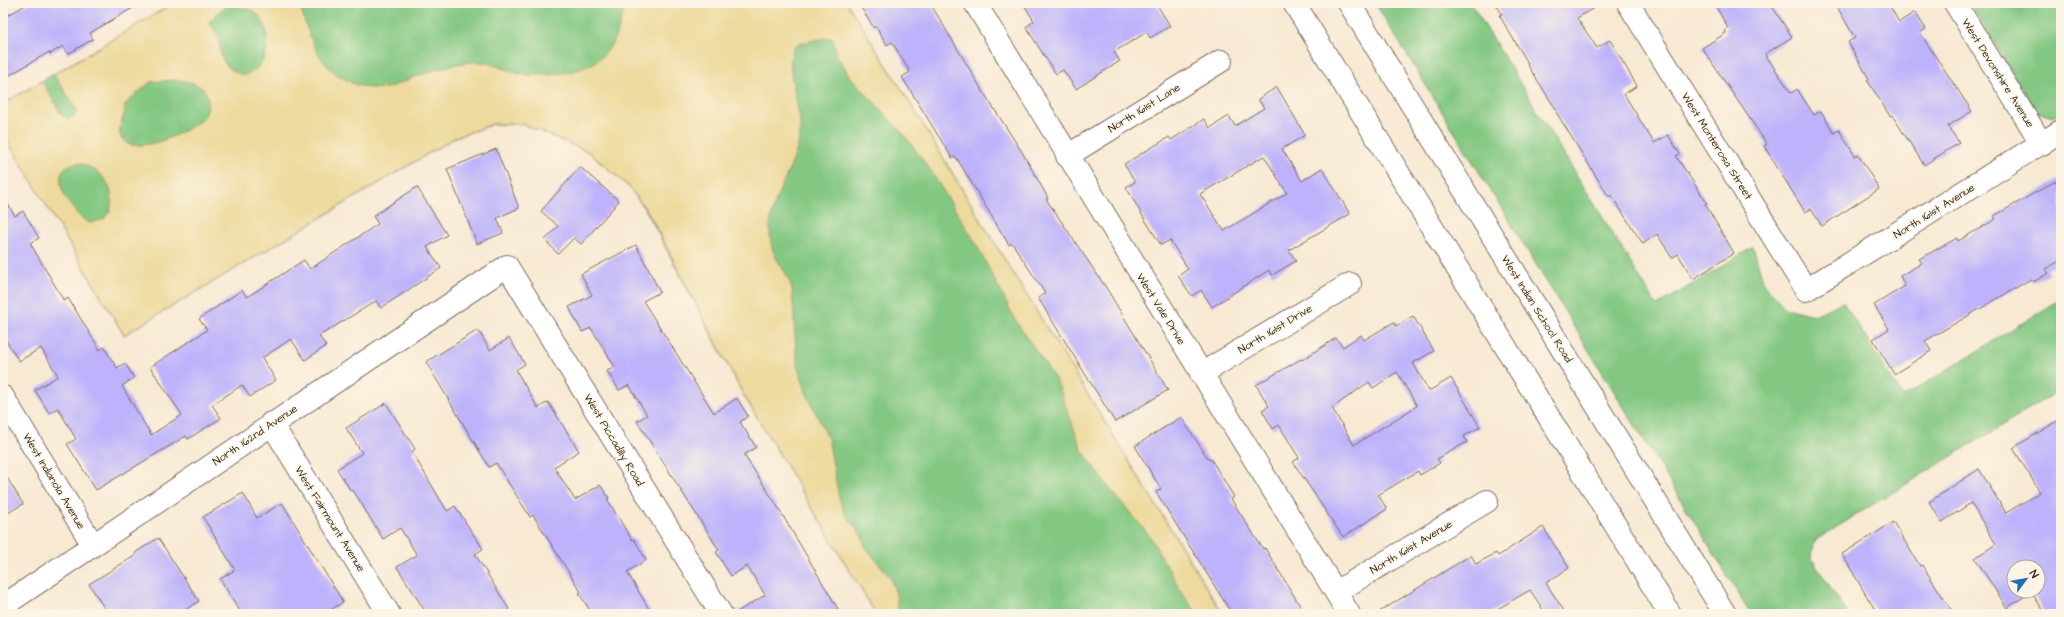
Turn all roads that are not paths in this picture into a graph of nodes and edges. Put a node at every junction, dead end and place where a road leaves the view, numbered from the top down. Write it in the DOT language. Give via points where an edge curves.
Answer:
graph roads {
  1 [pos="976,3"];
  2 [pos="1294,3"];
  3 [pos="1349,3"];
  4 [pos="1628,3"];
  5 [pos="1955,3"];
  6 [pos="1221,60"];
  7 [pos="2061,131"];
  8 [pos="2042,144"];
  9 [pos="1067,156"];
  10 [pos="507,266"];
  11 [pos="1350,284"];
  12 [pos="1806,290"];
  13 [pos="1201,374"];
  14 [pos="3,397"];
  15 [pos="271,423"];
  16 [pos="1487,501"];
  17 [pos="93,545"];
  18 [pos="1336,592"];
  19 [pos="3,606"];
  20 [pos="389,614"];
  21 [pos="721,614"];
  22 [pos="1349,614"];
  23 [pos="1670,614"];
  24 [pos="1725,614"];
  1 -- 9 [label="street, West Vale Drive"];
  2 -- 23 [label="street"];
  3 -- 24 [label="street, West Indian School Road"];
  4 -- 12 [label="street, West Monterosa Street"];
  5 -- 8 [label="street, West Devonshire Avenue"];
  6 -- 9 [label="street, North 161st Lane"];
  7 -- 8 [label="street, North 161st Avenue"];
  8 -- 12 [label="street, North 161st Avenue"];
  9 -- 13 [label="street, West Vale Drive"];
  10 -- 15 [label="street, North 162nd Avenue"];
  10 -- 21 [label="street, West Piccadilly Road"];
  11 -- 13 [label="street, North 161st Drive"];
  13 -- 18 [label="street, West Vale Drive"];
  14 -- 17 [label="street, West Indianola Avenue"];
  15 -- 17 [label="street, North 162nd Avenue"];
  15 -- 20 [label="street, West Fairmount Avenue"];
  16 -- 18 [label="street, North 161st Avenue"];
  17 -- 19 [label="street, North 162nd Avenue"];
  18 -- 22 [label="street, West Vale Drive"];
}
